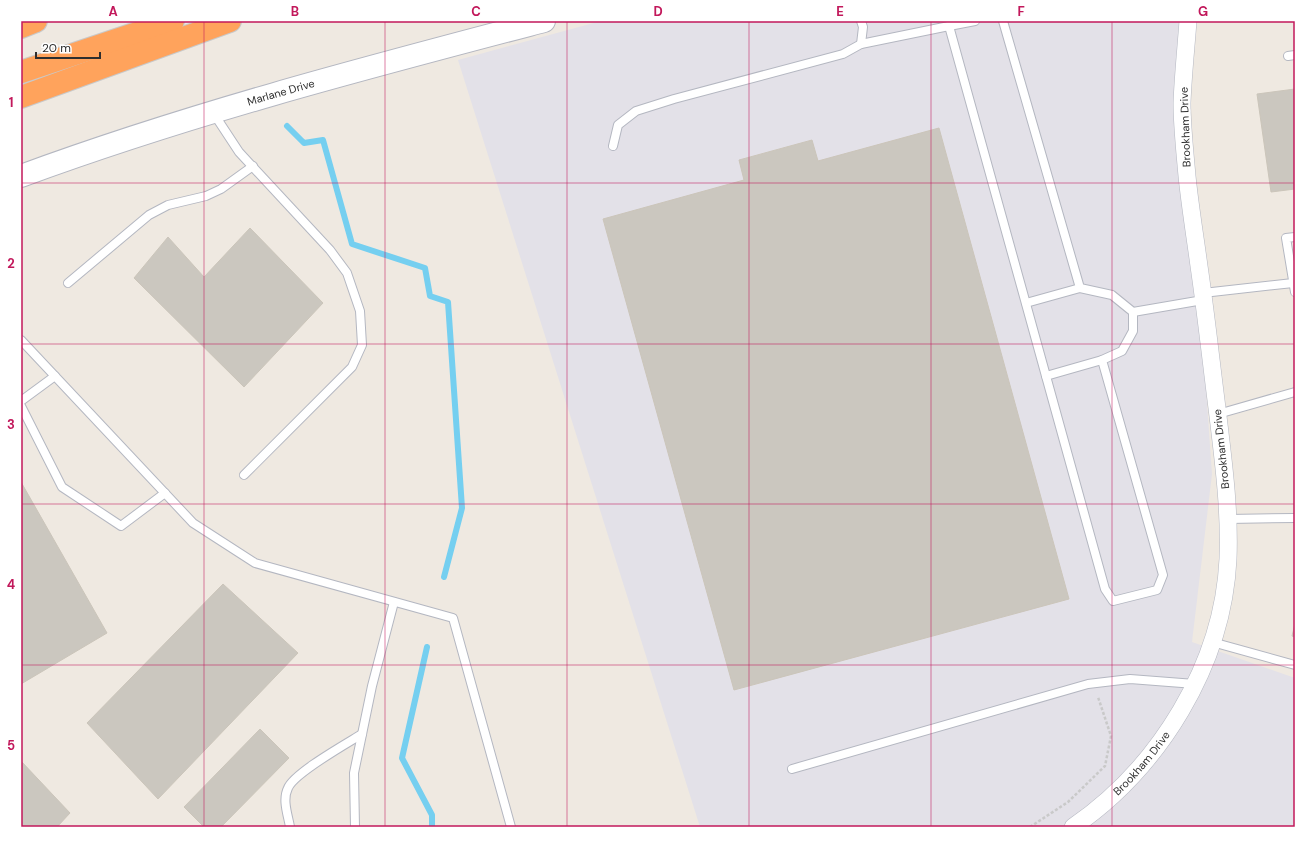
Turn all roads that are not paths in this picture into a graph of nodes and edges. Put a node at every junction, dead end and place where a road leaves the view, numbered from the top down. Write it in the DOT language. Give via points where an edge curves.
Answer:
graph roads {
  1 [pos="36,21"];
  2 [pos="173,21"];
  3 [pos="230,21"];
  4 [pos="544,21"];
  5 [pos="861,21"];
  6 [pos="975,21"];
  7 [pos="1003,21"];
  8 [pos="1188,21"];
  9 [pos="949,26"];
  10 [pos="21,27"];
  11 [pos="861,44"];
  12 [pos="21,72"];
  13 [pos="21,97"];
  14 [pos="213,113"];
  15 [pos="613,146"];
  16 [pos="254,166"];
  17 [pos="21,176"];
  18 [pos="1295,237"];
  19 [pos="68,283"];
  20 [pos="1293,283"];
  21 [pos="1080,288"];
  22 [pos="1295,292"];
  23 [pos="1203,297"];
  24 [pos="1026,303"];
  25 [pos="1133,312"];
  26 [pos="21,340"];
  27 [pos="1102,360"];
  28 [pos="55,376"];
  29 [pos="1046,376"];
  30 [pos="1295,392"];
  31 [pos="21,401"];
  32 [pos="21,406"];
  33 [pos="1218,414"];
  34 [pos="244,475"];
  35 [pos="165,493"];
  36 [pos="1295,518"];
  37 [pos="1228,519"];
  38 [pos="394,602"];
  39 [pos="1212,642"];
  40 [pos="1295,665"];
  41 [pos="1195,684"];
  42 [pos="362,734"];
  43 [pos="792,770"];
  44 [pos="290,827"];
  45 [pos="354,827"];
  46 [pos="511,827"];
  47 [pos="1073,827"];
  1 -- 10 [label="highway"];
  2 -- 12 [label="highway"];
  3 -- 13 [label="highway"];
  4 -- 14 [label="street, Marlane Drive" via="361,69"];
  5 -- 11 [label="lane"];
  6 -- 9 [label="lane"];
  7 -- 21 [label="lane"];
  8 -- 23 [label="street, Brookham Drive" via="1182,105 1187,177"];
  9 -- 11 [label="lane"];
  9 -- 24 [label="lane"];
  11 -- 15 [label="lane" via="843,54 636,111 618,125"];
  14 -- 16 [label="lane" via="239,152"];
  14 -- 17 [label="street, Marlane Drive"];
  16 -- 19 [label="lane" via="221,189 206,196 168,205 149,215"];
  16 -- 34 [label="lane" via="330,250 348,274 360,311 362,346 352,367"];
  18 -- 20 [label="lane" via="1286,238"];
  20 -- 22 [label="lane"];
  20 -- 23 [label="lane"];
  21 -- 24 [label="lane"];
  21 -- 25 [label="lane" via="1112,295"];
  23 -- 25 [label="lane"];
  23 -- 33 [label="street, Brookham Drive"];
  24 -- 29 [label="lane"];
  25 -- 27 [label="lane" via="1132,331 1122,351"];
  26 -- 28 [label="lane"];
  27 -- 29 [label="lane"];
  27 -- 29 [label="lane" via="1163,575 1157,590 1113,601 1105,590"];
  28 -- 31 [label="lane"];
  28 -- 35 [label="lane"];
  30 -- 33 [label="lane"];
  32 -- 35 [label="lane" via="62,487 121,526"];
  33 -- 37 [label="street, Brookham Drive"];
  35 -- 38 [label="lane" via="194,523 255,563"];
  36 -- 37 [label="lane"];
  37 -- 39 [label="street, Brookham Drive" via="1228,560 1223,599"];
  38 -- 42 [label="lane"];
  38 -- 46 [label="lane" via="453,618"];
  39 -- 40 [label="lane"];
  39 -- 41 [label="street, Brookham Drive"];
  41 -- 43 [label="lane" via="1130,679 1093,683"];
  41 -- 47 [label="street, Brookham Drive" via="1177,717 1140,768 1115,794"];
  42 -- 44 [label="lane" via="303,771 288,787 285,799"];
  42 -- 45 [label="lane" via="354,773"];
}
